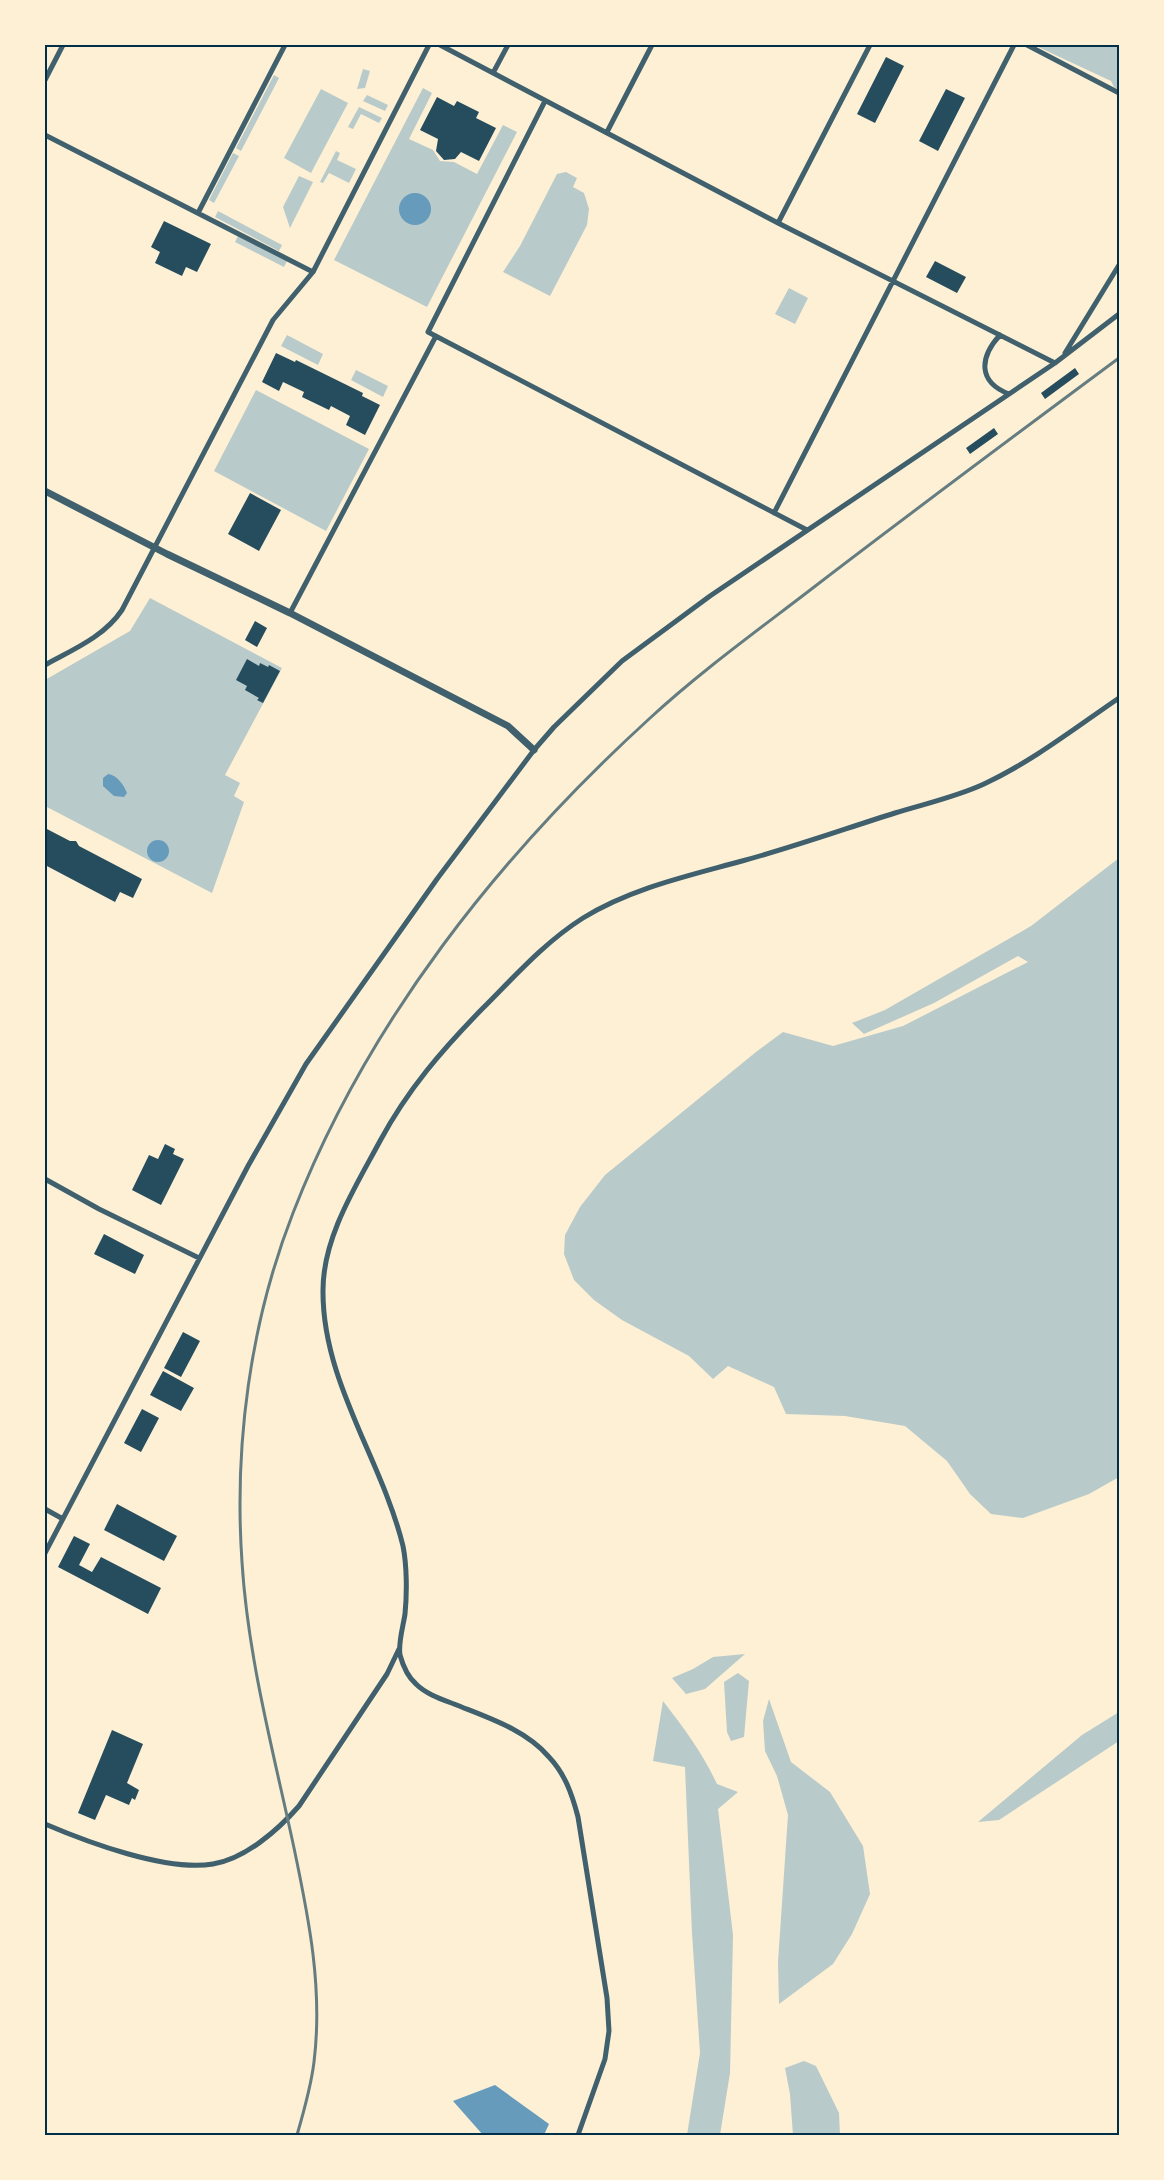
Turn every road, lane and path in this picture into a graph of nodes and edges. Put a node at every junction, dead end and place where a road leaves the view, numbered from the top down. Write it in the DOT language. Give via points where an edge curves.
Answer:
graph roads {
  1 [pos="63,45"];
  2 [pos="285,45"];
  3 [pos="429,45"];
  4 [pos="440,45"];
  5 [pos="508,45"];
  6 [pos="652,45"];
  7 [pos="870,45"];
  8 [pos="1014,45"];
  9 [pos="1027,45"];
  10 [pos="493,73"];
  11 [pos="45,80"];
  12 [pos="1119,93"];
  13 [pos="545,100"];
  14 [pos="607,132"];
  15 [pos="45,135"];
  16 [pos="198,213"];
  17 [pos="778,223"];
  18 [pos="1119,265"];
  19 [pos="313,272"];
  20 [pos="892,281"];
  21 [pos="1119,314"];
  22 [pos="1000,335"];
  23 [pos="436,336"];
  24 [pos="1063,356"];
  25 [pos="1055,363"];
  26 [pos="1010,394"];
  27 [pos="45,491"];
  28 [pos="774,513"];
  29 [pos="807,530"];
  30 [pos="155,548"];
  31 [pos="290,613"];
  32 [pos="45,665"];
  33 [pos="1119,698"];
  34 [pos="534,750"];
  35 [pos="45,1179"];
  36 [pos="199,1258"];
  37 [pos="45,1509"];
  38 [pos="63,1519"];
  39 [pos="45,1553"];
  40 [pos="399,1649"];
  41 [pos="45,1824"];
  42 [pos="578,2135"];
  1 -- 11 [label="street"];
  2 -- 16 [label="street"];
  3 -- 19 [label="street"];
  4 -- 10 [label="street"];
  5 -- 10 [label="street"];
  6 -- 14 [label="street"];
  7 -- 17 [label="street"];
  8 -- 20 [label="street"];
  9 -- 12 [label="street"];
  10 -- 13 [label="street"];
  13 -- 14 [label="street"];
  13 -- 23 [label="street" via="428,332"];
  14 -- 17 [label="street"];
  15 -- 16 [label="street"];
  16 -- 19 [label="street"];
  17 -- 20 [label="street"];
  18 -- 24 [label="street"];
  19 -- 30 [label="street" via="273,320"];
  20 -- 22 [label="street"];
  20 -- 28 [label="street"];
  21 -- 24 [label="street"];
  22 -- 25 [label="street"];
  22 -- 26 [label="street" via="989,347 985,362 987,378 998,390"];
  23 -- 28 [label="street"];
  23 -- 31 [label="street"];
  24 -- 25 [label="street"];
  25 -- 26 [label="street"];
  26 -- 29 [label="street"];
  27 -- 30 [label="street"];
  28 -- 29 [label="street"];
  29 -- 34 [label="street" via="622,661"];
  30 -- 31 [label="street"];
  30 -- 32 [label="street" via="115,621"];
  31 -- 34 [label="street" via="508,726"];
  33 -- 40 [label="street" via="1033,758 980,786 660,884 584,917 538,952 455,1036 414,1085 345,1210 327,1255 322,1284 333,1363 404,1551 406,1607"];
  34 -- 36 [label="street" via="430,888 306,1064"];
  35 -- 36 [label="street"];
  36 -- 38 [label="street"];
  37 -- 38 [label="street"];
  38 -- 39 [label="street"];
  40 -- 41 [label="street" via="387,1674 299,1806 288,1819 233,1858 212,1864 179,1864 90,1842"];
  40 -- 42 [label="street" via="405,1670 417,1685 525,1737 547,1754 572,1793 609,2031 605,2059"];
}
